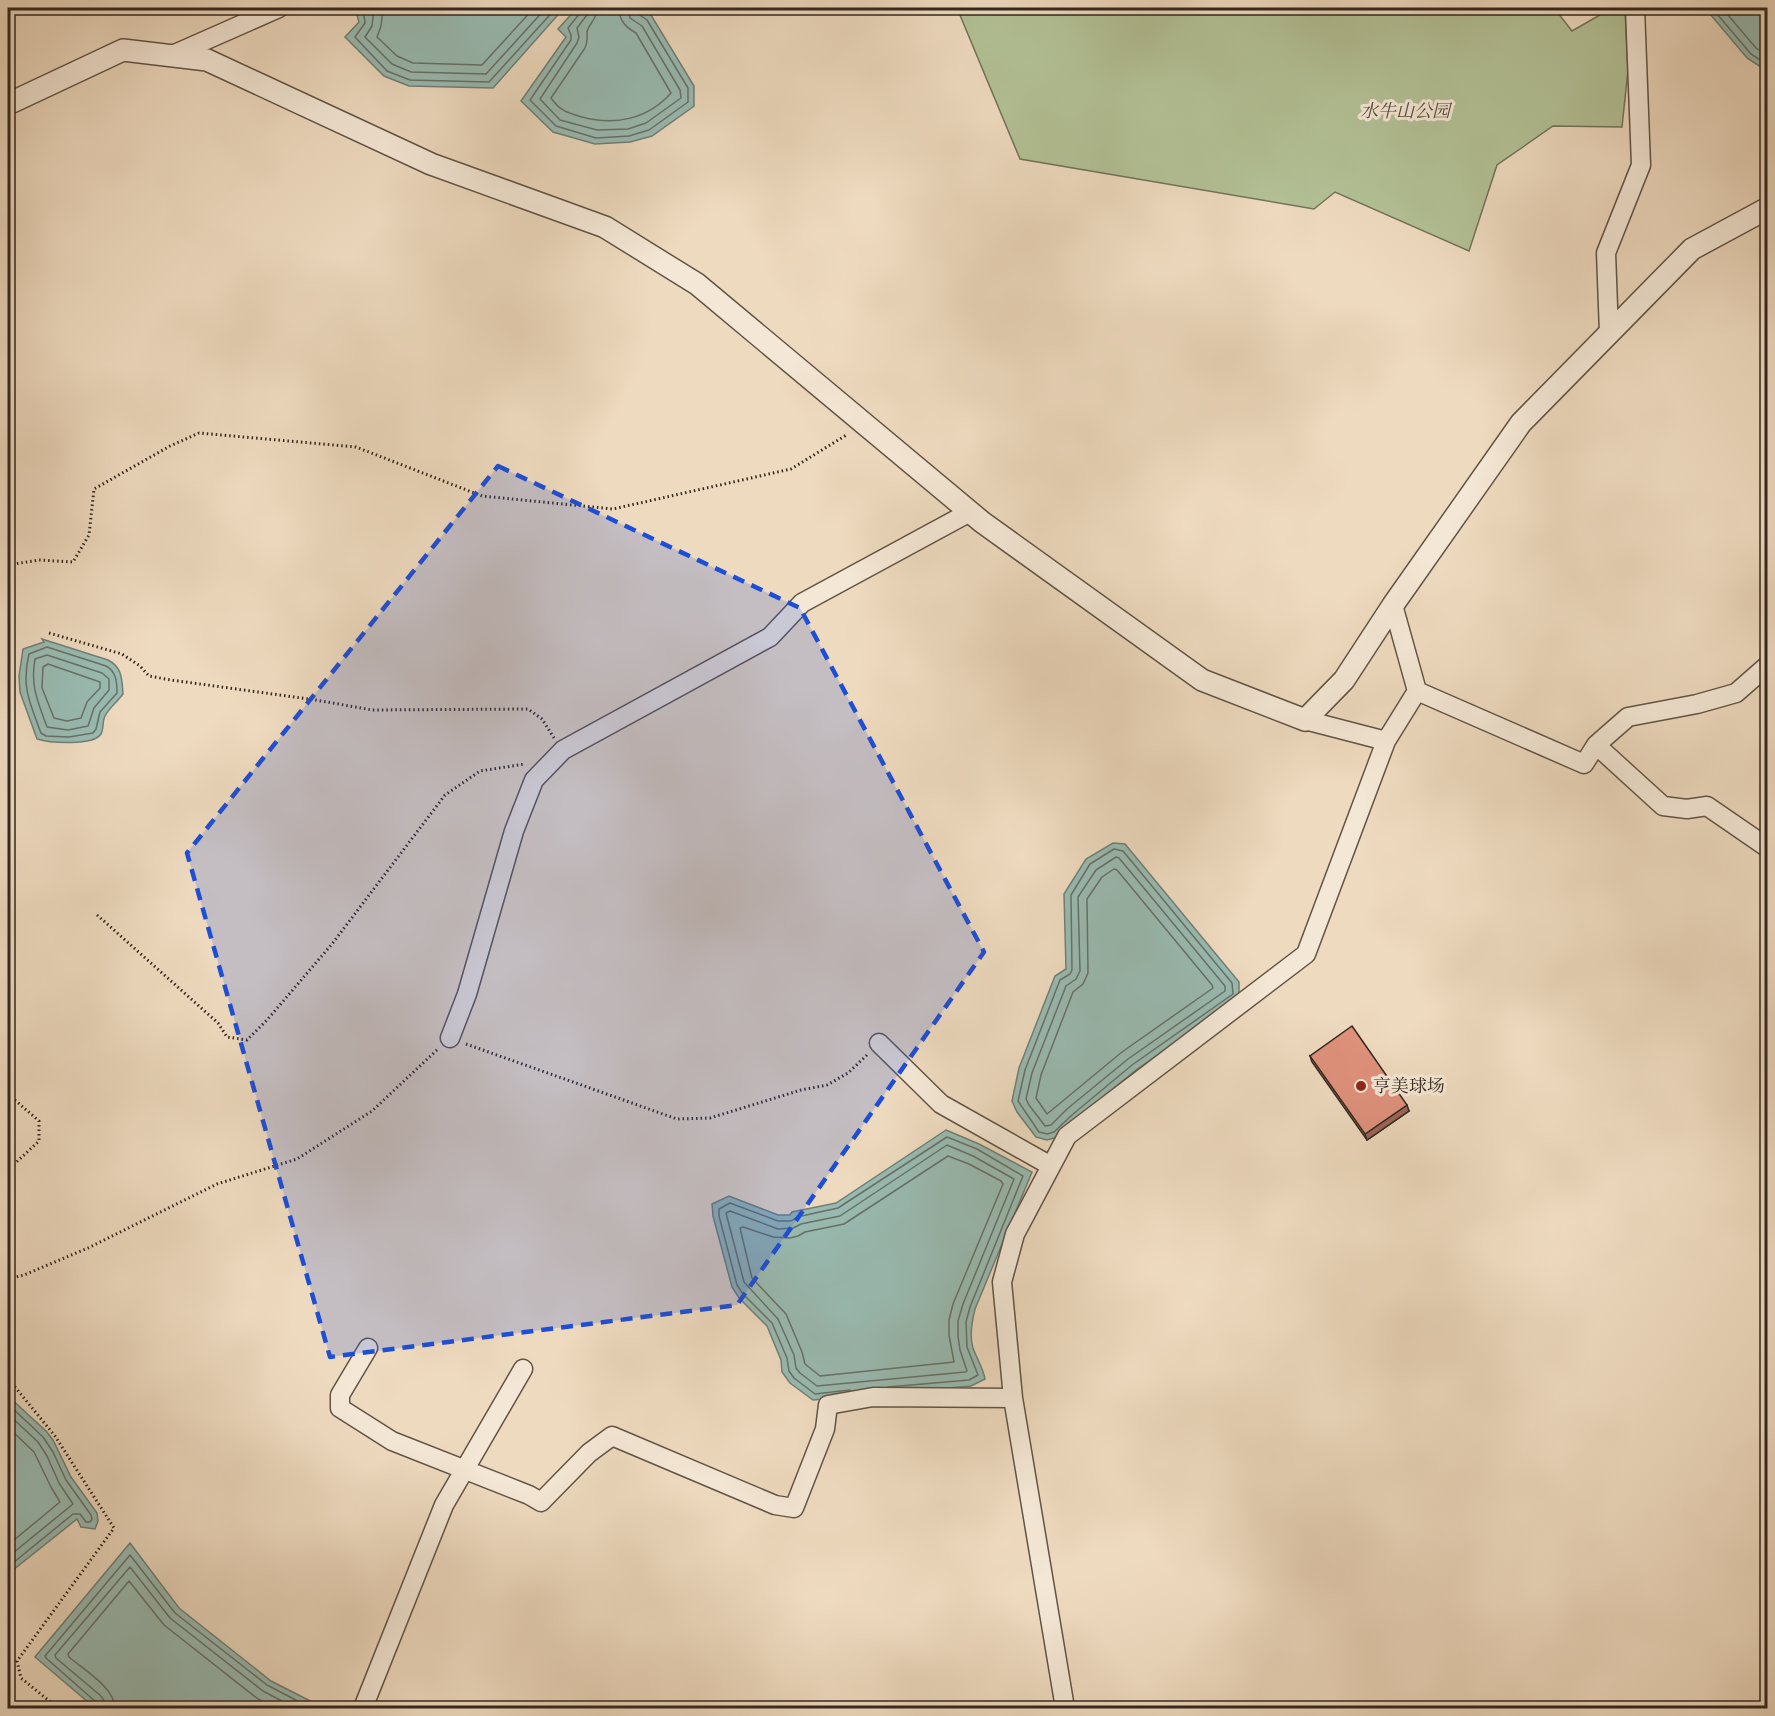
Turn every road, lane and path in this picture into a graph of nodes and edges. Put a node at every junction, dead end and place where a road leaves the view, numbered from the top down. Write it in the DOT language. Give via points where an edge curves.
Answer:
graph roads {
  1 [pos="279,8"];
  2 [pos="1635,8"];
  3 [pos="170,56"];
  4 [pos="8,104"];
  5 [pos="1767,208"];
  6 [pos="1609,333"];
  7 [pos="865,424"];
  8 [pos="970,512"];
  9 [pos="8,565"];
  10 [pos="1392,605"];
  11 [pos="49,633"];
  12 [pos="1767,665"];
  13 [pos="1417,691"];
  14 [pos="1305,720"];
  15 [pos="1386,741"];
  16 [pos="1596,745"];
  17 [pos="558,755"];
  18 [pos="1765,841"];
  19 [pos="97,915"];
  20 [pos="450,1038"];
  21 [pos="879,1043"];
  22 [pos="8,1094"];
  23 [pos="1051,1166"];
  24 [pos="8,1170"];
  25 [pos="8,1279"];
  26 [pos="368,1348"];
  27 [pos="523,1369"];
  28 [pos="8,1382"];
  29 [pos="1013,1398"];
  30 [pos="464,1470"];
  31 [pos="58,1708"];
  32 [pos="363,1708"];
  33 [pos="1065,1708"];
  1 -- 3 [label="street"];
  2 -- 6 [label="street" via="1641,165 1606,253"];
  3 -- 4 [label="street" via="123,50"];
  3 -- 7 [label="street" via="207,60 431,164 605,227 697,284"];
  5 -- 6 [label="street" via="1692,249"];
  6 -- 10 [label="street" via="1521,423"];
  7 -- 8 [label="street"];
  7 -- 9 [label="path" via="791,469 613,509 483,496 356,447 199,433 94,489 89,535 73,562 39,560"];
  8 -- 14 [label="street" via="1202,680"];
  8 -- 17 [label="street" via="802,603 770,637"];
  10 -- 13 [label="street"];
  10 -- 14 [label="street" via="1344,680"];
  11 -- 17 [label="path" via="122,654 149,676 171,680 372,710 528,709 542,719"];
  12 -- 16 [label="street" via="1737,693 1628,717"];
  13 -- 15 [label="street"];
  13 -- 16 [label="street" via="1584,764"];
  14 -- 15 [label="street"];
  15 -- 23 [label="street" via="1306,954 1067,1136"];
  16 -- 18 [label="street" via="1663,806 1707,806"];
  17 -- 19 [label="path" via="480,771 445,795 332,944 247,1040 227,1037 218,1023"];
  17 -- 20 [label="street" via="534,780 514,831 467,994"];
  20 -- 21 [label="path" via="677,1119 710,1118 827,1085 848,1073"];
  20 -- 25 [label="path" via="372,1111 297,1159 217,1184 88,1248"];
  21 -- 23 [label="street" via="941,1104"];
  22 -- 24 [label="path" via="39,1121 39,1141"];
  23 -- 29 [label="street" via="1015,1234 1002,1282"];
  26 -- 30 [label="street" via="340,1395 340,1408 392,1441"];
  27 -- 30 [label="street"];
  28 -- 31 [label="path" via="55,1436 114,1528 17,1661 21,1678"];
  29 -- 30 [label="street" via="873,1397 828,1405 825,1429 794,1508 775,1505 612,1436 589,1453 542,1502"];
  29 -- 33 [label="street"];
  30 -- 32 [label="street" via="444,1505"];
}
